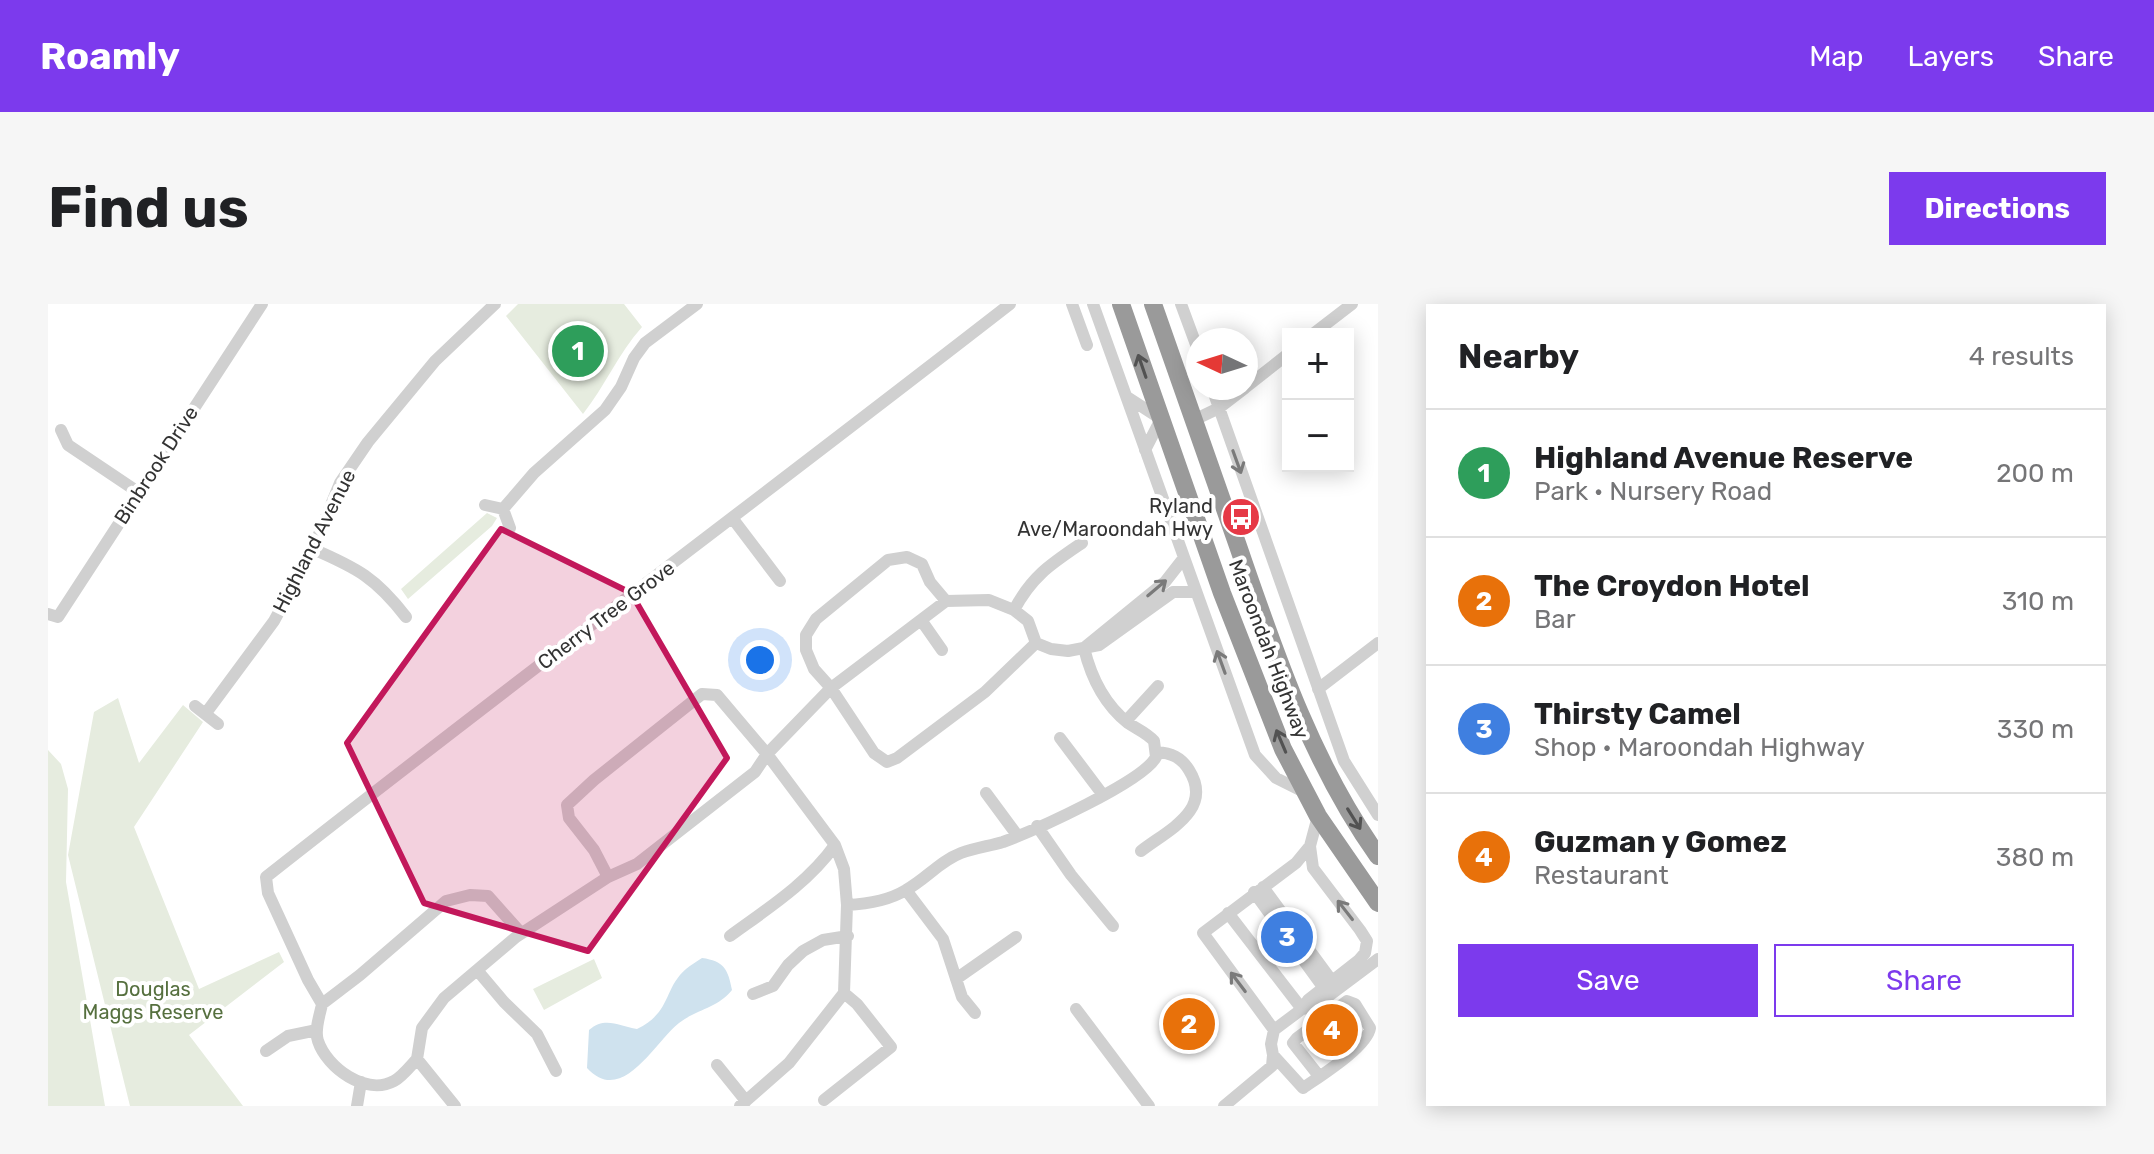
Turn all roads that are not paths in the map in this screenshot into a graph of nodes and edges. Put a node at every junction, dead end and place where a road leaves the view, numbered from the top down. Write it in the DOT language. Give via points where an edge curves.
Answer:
graph roads {
  1 [pos="262,304"];
  2 [pos="495,304"];
  3 [pos="697,304"];
  4 [pos="1010,304"];
  5 [pos="1072,304"];
  6 [pos="1093,304"];
  7 [pos="1121,304"];
  8 [pos="1153,304"];
  9 [pos="1181,304"];
  10 [pos="1352,304"];
  11 [pos="1190,328"];
  12 [pos="1321,328"];
  13 [pos="1087,345"];
  14 [pos="1282,359"];
  15 [pos="1258,378"];
  16 [pos="1127,397"];
  17 [pos="1216,400"];
  18 [pos="1229,400"];
  19 [pos="1219,408"];
  20 [pos="1161,419"];
  21 [pos="1194,420"];
  22 [pos="61,430"];
  23 [pos="1145,450"];
  24 [pos="1217,484"];
  25 [pos="138,492"];
  26 [pos="1189,495"];
  27 [pos="485,505"];
  28 [pos="503,509"];
  29 [pos="733,519"];
  30 [pos="510,528"];
  31 [pos="1082,543"];
  32 [pos="313,549"];
  33 [pos="1183,559"];
  34 [pos="780,581"];
  35 [pos="1195,592"];
  36 [pos="946,601"];
  37 [pos="1014,610"];
  38 [pos="48,614"];
  39 [pos="406,617"];
  40 [pos="921,620"];
  41 [pos="1036,643"];
  42 [pos="1378,643"];
  43 [pos="1084,648"];
  44 [pos="942,650"];
  45 [pos="1158,686"];
  46 [pos="831,688"];
  47 [pos="1318,689"];
  48 [pos="1126,721"];
  49 [pos="218,724"];
  50 [pos="1060,738"];
  51 [pos="1157,752"];
  52 [pos="767,754"];
  53 [pos="1304,792"];
  54 [pos="986,793"];
  55 [pos="1103,795"];
  56 [pos="1378,815"];
  57 [pos="1318,816"];
  58 [pos="1037,826"];
  59 [pos="1017,835"];
  60 [pos="835,845"];
  61 [pos="1310,846"];
  62 [pos="1141,851"];
  63 [pos="1378,856"];
  64 [pos="608,877"];
  65 [pos="906,890"];
  66 [pos="1258,890"];
  67 [pos="1378,903"];
  68 [pos="847,905"];
  69 [pos="1228,913"];
  70 [pos="1113,926"];
  71 [pos="521,933"];
  72 [pos="730,936"];
  73 [pos="848,936"];
  74 [pos="1016,937"];
  75 [pos="1378,959"];
  76 [pos="477,970"];
  77 [pos="956,979"];
  78 [pos="1328,984"];
  79 [pos="844,993"];
  80 [pos="753,994"];
  81 [pos="322,1004"];
  82 [pos="1076,1009"];
  83 [pos="1302,1009"];
  84 [pos="975,1013"];
  85 [pos="317,1030"];
  86 [pos="1274,1030"];
  87 [pos="266,1051"];
  88 [pos="1273,1055"];
  89 [pos="417,1059"];
  90 [pos="717,1065"];
  91 [pos="556,1071"];
  92 [pos="1319,1076"];
  93 [pos="361,1082"];
  94 [pos="824,1100"];
  95 [pos="743,1104"];
  96 [pos="452,1105"];
  97 [pos="357,1106"];
  98 [pos="1149,1106"];
  99 [pos="1224,1106"];
  1 -- 25 [label="street, Binbrook Drive"];
  2 -- 32 [label="street, Highland Avenue" via="435,361 368,442 340,483"];
  3 -- 28 [label="street" via="645,343 605,410 534,473"];
  4 -- 29 [label="street, Cherry Tree Grove"];
  5 -- 13 [label="street"];
  6 -- 16 [label="street"];
  20 -- 7 [label="highway, Maroondah Highway, one-way"];
  8 -- 21 [label="highway, Maroondah Highway"];
  9 -- 11 [label="street"];
  10 -- 12 [label="street"];
  14 -- 15 [label="street"];
  16 -- 20 [label="street"];
  16 -- 23 [label="street"];
  17 -- 19 [label="street"];
  18 -- 19 [label="street"];
  19 -- 21 [label="street"];
  19 -- 47 [label="street, one-way"];
  20 -- 23 [label="street"];
  20 -- 26 [label="highway, Maroondah Highway"];
  21 -- 24 [label="highway, Maroondah Highway"];
  22 -- 25 [label="street" via="68,445"];
  23 -- 33 [label="street"];
  24 -- 26 [label="highway"];
  24 -- 63 [label="highway, Maroondah Highway, one-way" via="1304,724"];
  25 -- 38 [label="street, Binbrook Drive" via="58,617"];
  53 -- 26 [label="highway, Maroondah Highway, one-way" via="1222,593"];
  27 -- 28 [label="street"];
  28 -- 30 [label="street"];
  29 -- 34 [label="street"];
  29 -- 81 [label="street, Cherry Tree Grove" via="266,877 268,893"];
  31 -- 37 [label="street" via="1039,573"];
  32 -- 39 [label="street" via="370,577"];
  32 -- 49 [label="street, Highland Avenue" via="274,621 200,709"];
  33 -- 35 [label="street"];
  43 -- 33 [label="street, one-way" via="1165,582"];
  35 -- 43 [label="street" via="1173,592 1099,645"];
  53 -- 35 [label="street, one-way" via="1276,778 1255,755"];
  36 -- 37 [label="street" via="989,600"];
  36 -- 40 [label="street"];
  36 -- 46 [label="street" via="922,564 907,557 888,560 816,619 806,635 814,669"];
  37 -- 41 [label="street" via="1028,621"];
  40 -- 44 [label="street"];
  40 -- 46 [label="street"];
  41 -- 43 [label="street" via="1059,651"];
  41 -- 46 [label="street" via="985,692 887,762 874,753"];
  42 -- 47 [label="street"];
  43 -- 48 [label="street" via="1105,700"];
  45 -- 48 [label="street"];
  46 -- 52 [label="street"];
  47 -- 56 [label="street" via="1344,761"];
  48 -- 51 [label="street" via="1151,737"];
  50 -- 55 [label="street"];
  51 -- 55 [label="street" via="1139,775"];
  51 -- 62 [label="street" via="1183,762 1197,798 1194,808"];
  52 -- 60 [label="street"];
  52 -- 64 [label="street" via="755,772 637,864"];
  52 -- 64 [label="street" via="717,695 702,694 567,805 569,818"];
  53 -- 57 [label="highway, Maroondah Highway"];
  54 -- 59 [label="street"];
  55 -- 58 [label="street"];
  57 -- 61 [label="street"];
  57 -- 67 [label="highway, Maroondah Highway"];
  58 -- 59 [label="street"];
  58 -- 70 [label="street"];
  59 -- 65 [label="street" via="960,853"];
  60 -- 68 [label="street" via="844,869"];
  60 -- 72 [label="street" via="811,873"];
  61 -- 66 [label="street"];
  78 -- 61 [label="street, one-way" via="1359,960 1367,941 1313,868"];
  64 -- 71 [label="street"];
  65 -- 68 [label="street" via="879,901"];
  65 -- 77 [label="street" via="943,939"];
  66 -- 69 [label="street"];
  66 -- 78 [label="street"];
  68 -- 73 [label="street"];
  69 -- 83 [label="street"];
  86 -- 69 [label="street, one-way" via="1203,933"];
  71 -- 76 [label="street"];
  71 -- 81 [label="street" via="488,896 446,901"];
  73 -- 79 [label="street"];
  73 -- 80 [label="street" via="823,940 803,951 773,986"];
  74 -- 77 [label="street"];
  75 -- 83 [label="street" via="1314,1007"];
  76 -- 89 [label="street" via="444,998 422,1028"];
  76 -- 91 [label="street" via="537,1034"];
  77 -- 84 [label="street"];
  78 -- 83 [label="street"];
  79 -- 94 [label="street" via="891,1047"];
  79 -- 95 [label="street" via="789,1063"];
  81 -- 85 [label="street"];
  82 -- 98 [label="street"];
  83 -- 86 [label="street"];
  85 -- 87 [label="street" via="288,1036"];
  85 -- 93 [label="street" via="327,1057 345,1076"];
  86 -- 88 [label="street"];
  88 -- 92 [label="street" via="1303,1088"];
  88 -- 99 [label="street" via="1272,1066"];
  89 -- 93 [label="street" via="394,1081"];
  89 -- 96 [label="street"];
  90 -- 95 [label="street"];
  92 -- 92 [label="street" via="1369,1036 1369,1022 1355,1004 1347,1001 1293,1043"];
  93 -- 97 [label="street"];
}
